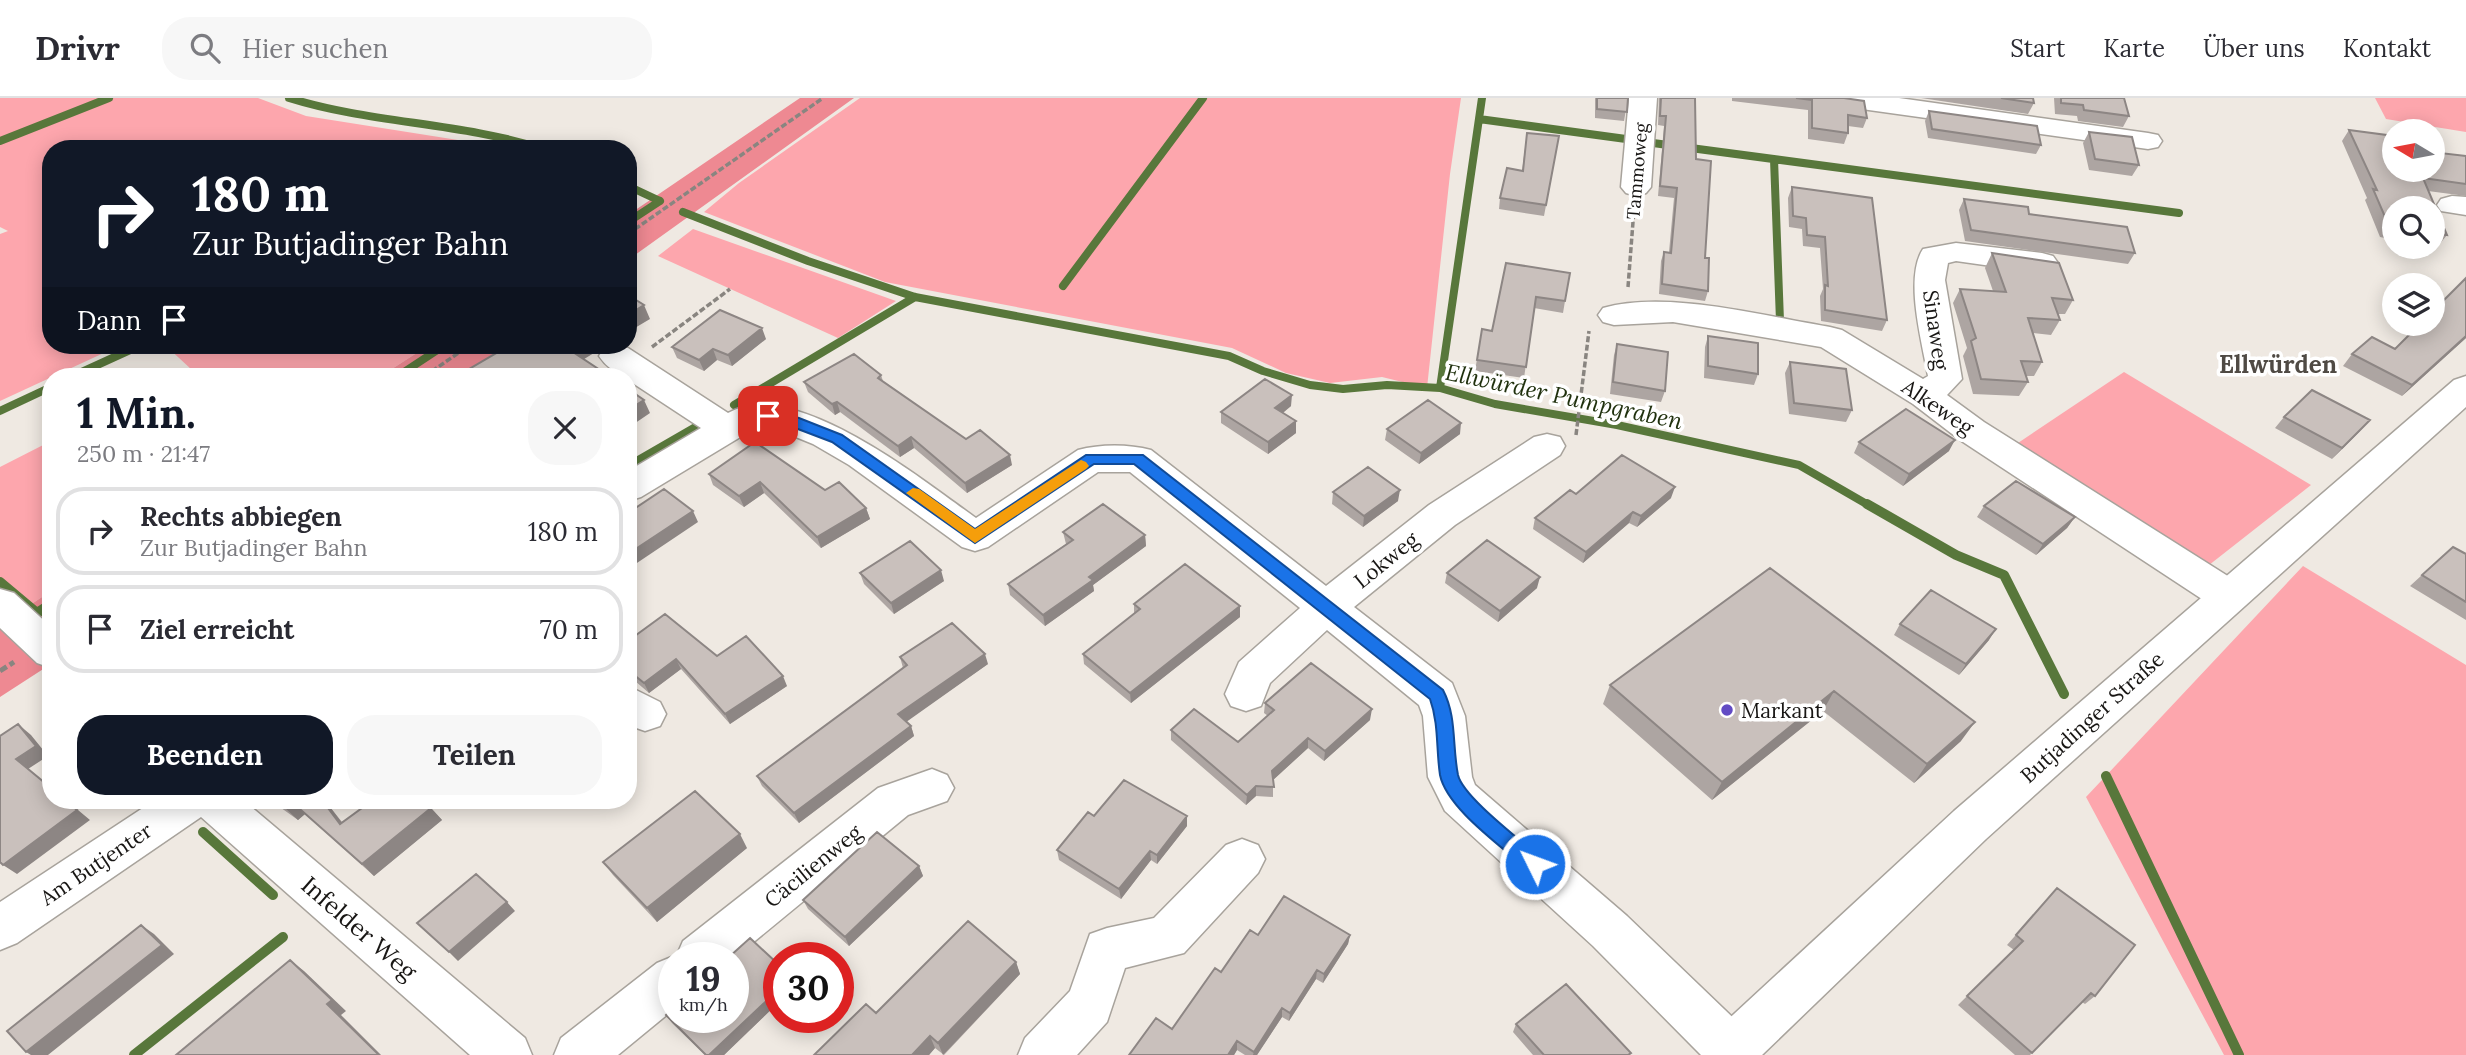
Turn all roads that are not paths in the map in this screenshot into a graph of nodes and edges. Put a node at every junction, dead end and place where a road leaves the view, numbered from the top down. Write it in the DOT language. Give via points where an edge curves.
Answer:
graph roads {
  1 [pos="1643,98"];
  2 [pos="1840,98"];
  3 [pos="2148,141"];
  4 [pos="1636,187"];
  5 [pos="2056,265"];
  6 [pos="1614,315"];
  7 [pos="623,360"];
  8 [pos="635,368"];
  9 [pos="637,369"];
  10 [pos="2466,387"];
  11 [pos="1924,396"];
  12 [pos="726,429"];
  13 [pos="1547,446"];
  14 [pos="637,483"];
  15 [pos="2228,596"];
  16 [pos="1327,607"];
  17 [pos="6,609"];
  18 [pos="42,644"];
  19 [pos="1246,694"];
  20 [pos="932,788"];
  21 [pos="178,809"];
  22 [pos="222,809"];
  23 [pos="1242,859"];
  24 [pos="0,928"];
  25 [pos="719,942"];
  26 [pos="658,992"];
  27 [pos="1729,1053"];
  28 [pos="507,1055"];
  29 [pos="579,1055"];
  30 [pos="1043,1055"];
  1 -- 4 [label="street, Tammoweg"];
  2 -- 3 [label="street"];
  5 -- 11 [label="street, Sinaweg" via="1956,252 1934,256 1929,280 1945,379"];
  6 -- 11 [label="street, Alkeweg" via="1673,312 1830,338"];
  7 -- 8 [label="street"];
  9 -- 12 [label="street"];
  10 -- 15 [label="street, Butjadinger Straße"];
  11 -- 15 [label="street, Alkeweg"];
  12 -- 14 [label="street"];
  12 -- 16 [label="street" via="746,418 768,416 837,439 975,537 1091,459 1138,459"];
  13 -- 16 [label="street, Lokweg" via="1442,515"];
  15 -- 27 [label="street, Butjadinger Straße" via="1970,825"];
  16 -- 19 [label="street, Lokweg" via="1253,674"];
  16 -- 27 [label="street" via="1437,695 1444,716 1450,777 1460,798 1610,931"];
  17 -- 18 [label="street"];
  20 -- 25 [label="street, Cäcilienweg" via="893,801"];
  21 -- 24 [label="street, Am Butjenter"];
  22 -- 28 [label="street, Infelder Weg"];
  23 -- 30 [label="street" via="1167,937 1107,950 1090,1006"];
  26 -- 29 [label="street"];
}
